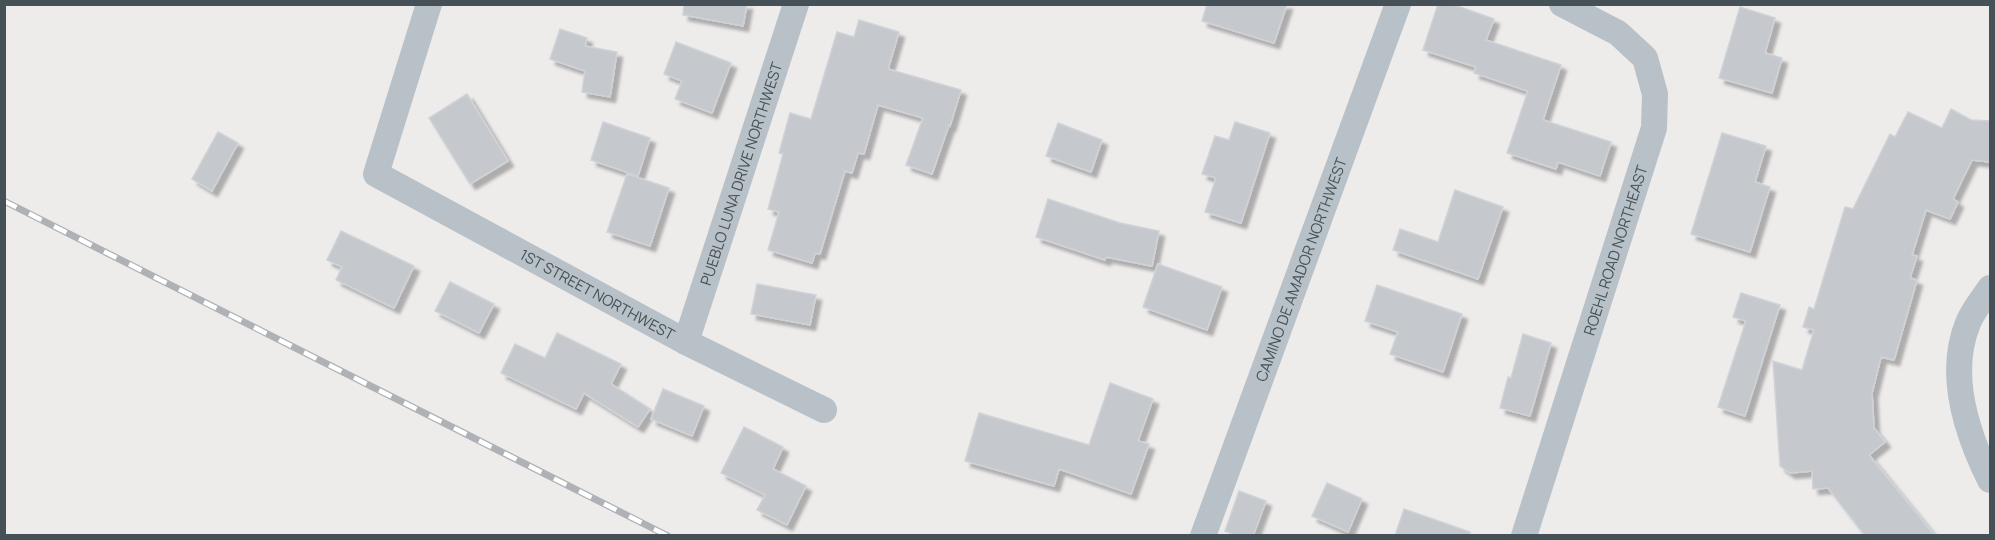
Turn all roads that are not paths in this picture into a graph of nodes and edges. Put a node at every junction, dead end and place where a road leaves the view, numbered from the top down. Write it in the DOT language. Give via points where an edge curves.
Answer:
graph roads {
  1 [pos="429,4"];
  2 [pos="796,4"];
  3 [pos="1398,4"];
  4 [pos="1562,4"];
  5 [pos="1990,288"];
  6 [pos="686,342"];
  7 [pos="824,410"];
  8 [pos="1990,480"];
  9 [pos="1203,536"];
  10 [pos="1524,536"];
  1 -- 6 [label="street, 1ST STREET NORTHWEST" via="376,174"];
  2 -- 6 [label="street, PUEBLO LUNA DRIVE NORTHWEST"];
  3 -- 9 [label="street, CAMINO DE AMADOR NORTHWEST"];
  4 -- 10 [label="street, ROEHL ROAD NORTHEAST" via="1618,33 1645,58 1655,94 1654,128"];
  5 -- 8 [label="street" via="1969,321 1959,369 1968,425"];
  6 -- 7 [label="street, 1ST STREET NORTHWEST"];
}
